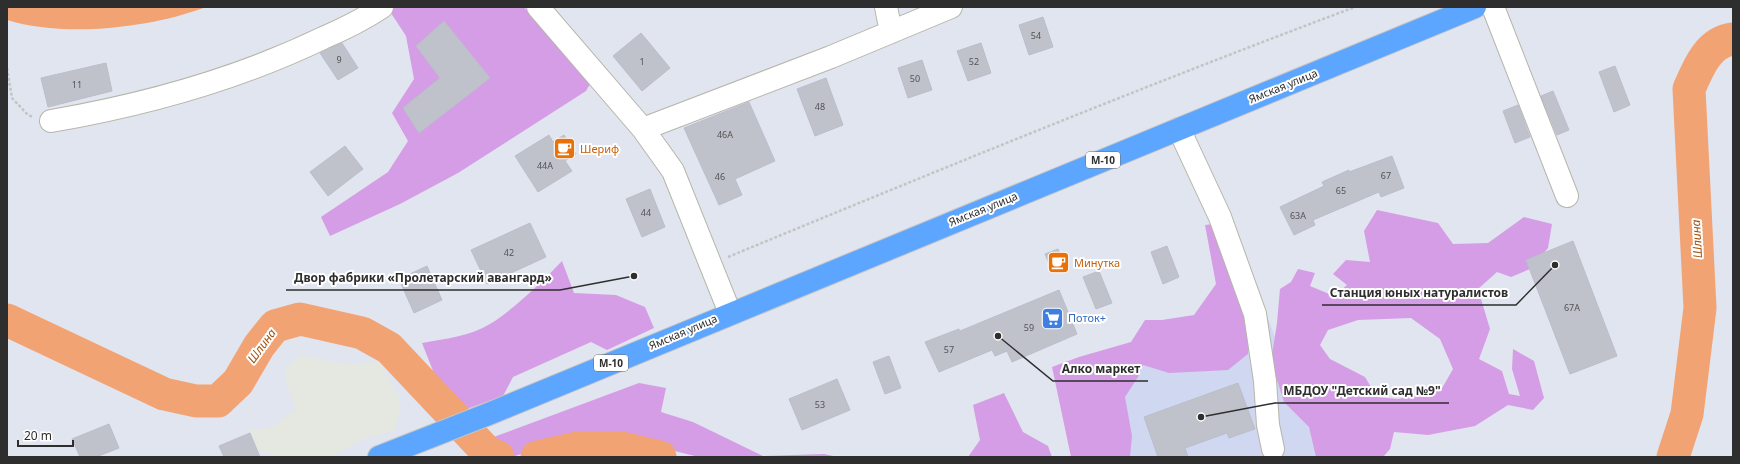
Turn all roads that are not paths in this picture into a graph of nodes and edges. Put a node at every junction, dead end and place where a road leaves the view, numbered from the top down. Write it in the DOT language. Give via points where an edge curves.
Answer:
graph roads {
  1 [pos="382,7"];
  2 [pos="538,7"];
  3 [pos="886,7"];
  4 [pos="951,7"];
  5 [pos="1475,7"];
  6 [pos="1493,7"];
  7 [pos="891,32"];
  8 [pos="50,121"];
  9 [pos="1179,129"];
  10 [pos="643,130"];
  11 [pos="1567,196"];
  12 [pos="730,313"];
  13 [pos="1273,449"];
  14 [pos="379,457"];
  1 -- 8 [label="street" via="366,18 257,67 200,86 97,113"];
  2 -- 10 [label="street"];
  3 -- 7 [label="street"];
  4 -- 7 [label="street"];
  5 -- 9 [label="highway, Ямская улица / М-10"];
  6 -- 11 [label="street"];
  7 -- 10 [label="street"];
  9 -- 12 [label="highway, Ямская улица / М-10"];
  9 -- 13 [label="street" via="1220,217 1255,314"];
  10 -- 12 [label="street" via="673,171"];
  12 -- 14 [label="highway, Ямская улица / М-10"];
}
